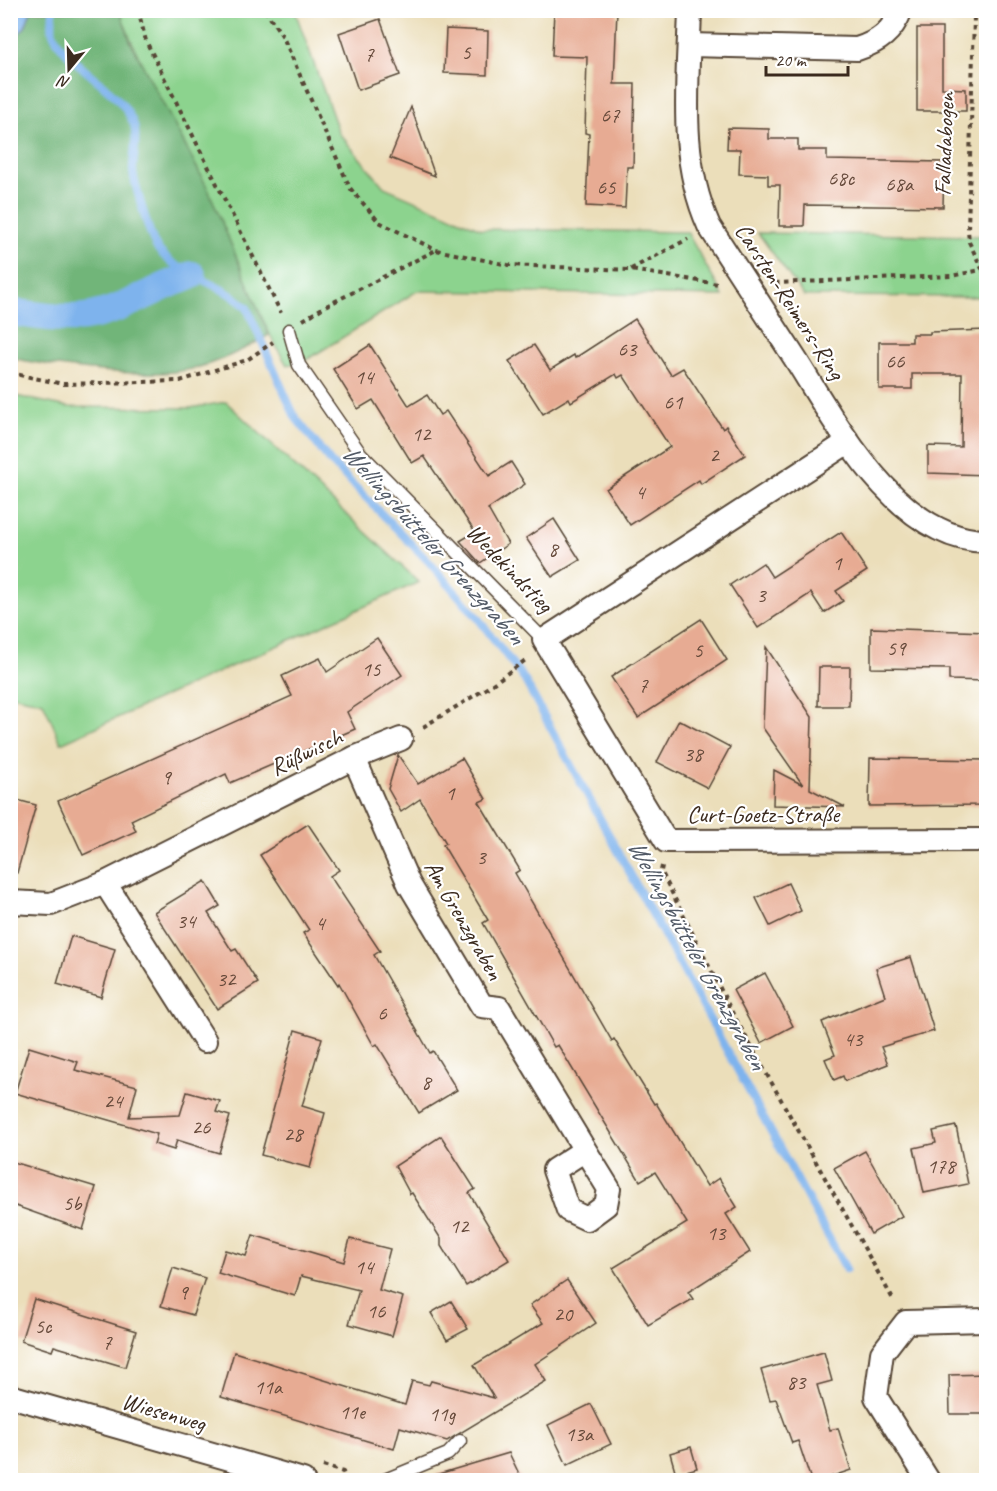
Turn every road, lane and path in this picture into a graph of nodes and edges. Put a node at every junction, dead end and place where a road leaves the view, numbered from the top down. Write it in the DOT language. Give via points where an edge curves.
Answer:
graph roads {
  1 [pos="138,10"];
  2 [pos="265,10"];
  3 [pos="690,10"];
  4 [pos="901,10"];
  5 [pos="947,10"];
  6 [pos="974,17"];
  7 [pos="987,17"];
  8 [pos="689,45"];
  9 [pos="709,226"];
  10 [pos="436,250"];
  11 [pos="984,269"];
  12 [pos="631,270"];
  13 [pos="750,289"];
  14 [pos="289,330"];
  15 [pos="10,373"];
  16 [pos="848,442"];
  17 [pos="987,541"];
  18 [pos="544,640"];
  19 [pos="525,661"];
  20 [pos="401,739"];
  21 [pos="354,758"];
  22 [pos="987,840"];
  23 [pos="666,841"];
  24 [pos="105,883"];
  25 [pos="10,902"];
  26 [pos="205,1041"];
  27 [pos="585,1150"];
  28 [pos="987,1320"];
  29 [pos="906,1322"];
  30 [pos="10,1396"];
  31 [pos="460,1441"];
  32 [pos="303,1480"];
  33 [pos="385,1480"];
  34 [pos="928,1480"];
  1 -- 14 [label="path" via="146,41"];
  2 -- 10 [label="path" via="283,37 350,188 379,222"];
  3 -- 8 [label="street, Carsten-Reimers-Ring"];
  4 -- 8 [label="street" via="888,33 857,49"];
  5 -- 6 [label="path"];
  6 -- 7 [label="path"];
  6 -- 11 [label="path, Falladabogen" via="968,230 969,242"];
  8 -- 9 [label="street, Carsten-Reimers-Ring" via="688,148 695,190"];
  9 -- 12 [label="path"];
  9 -- 13 [label="street, Carsten-Reimers-Ring"];
  10 -- 12 [label="path" via="508,265"];
  10 -- 14 [label="path" via="324,307"];
  11 -- 13 [label="path" via="951,276 785,281"];
  12 -- 13 [label="path"];
  13 -- 16 [label="street, Carsten-Reimers-Ring"];
  14 -- 15 [label="path" via="247,360 180,381 63,384"];
  14 -- 18 [label="lane, Wedekindstieg" via="299,364 360,453"];
  16 -- 17 [label="street, Carsten-Reimers-Ring" via="878,481 922,520"];
  16 -- 18 [label="street, Wedekindstieg"];
  18 -- 23 [label="street, Curt-Goetz-Straße"];
  19 -- 20 [label="path" via="488,688"];
  20 -- 21 [label="street, Rüßwisch"];
  21 -- 24 [label="street, Rüßwisch"];
  21 -- 27 [label="street, Am Grenzgraben" via="415,894 482,1006 499,1008"];
  22 -- 23 [label="street, Curt-Goetz-Straße"];
  23 -- 29 [label="path" via="661,871 733,1014"];
  24 -- 25 [label="street, Rüßwisch" via="51,904"];
  24 -- 26 [label="street"];
  28 -- 29 [label="street"];
  29 -- 34 [label="street" via="882,1353 876,1397"];
  30 -- 32 [label="street, Wiesenweg"];
  31 -- 33 [label="lane" via="448,1454"];
}
